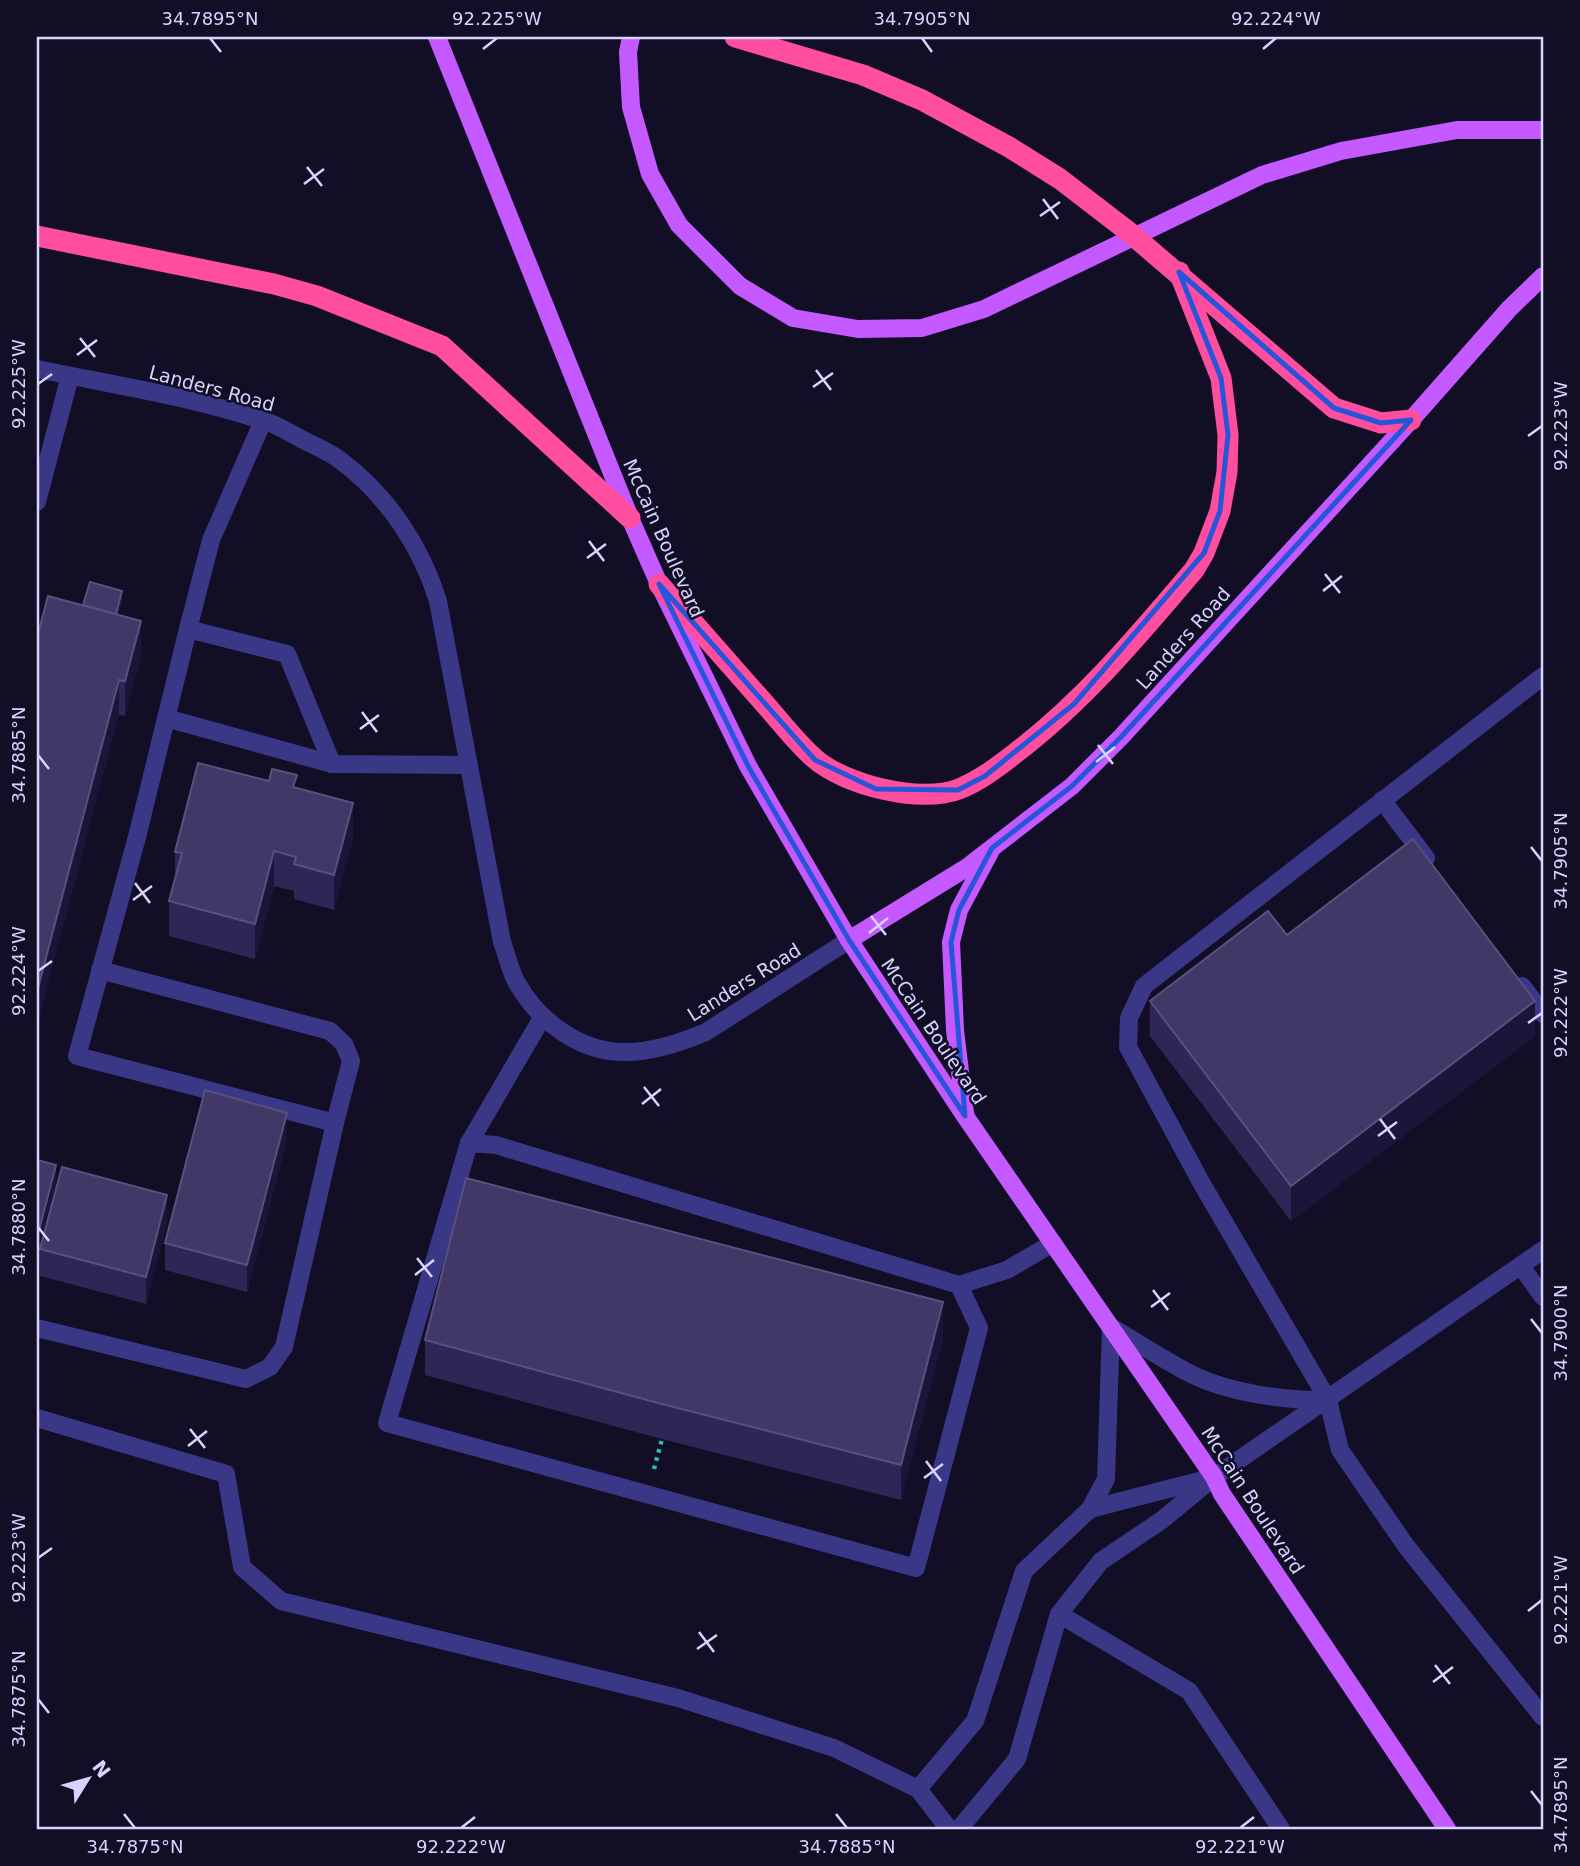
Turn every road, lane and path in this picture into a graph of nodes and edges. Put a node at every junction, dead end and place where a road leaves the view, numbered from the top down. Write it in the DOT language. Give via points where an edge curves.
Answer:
graph roads {
  1 [pos="437,37"];
  2 [pos="631,37"];
  3 [pos="735,37"];
  4 [pos="1543,130"];
  5 [pos="37,236"];
  6 [pos="1179,272"];
  7 [pos="1543,276"];
  8 [pos="37,369"];
  9 [pos="70,376"];
  10 [pos="1411,420"];
  11 [pos="263,421"];
  12 [pos="37,502"];
  13 [pos="630,518"];
  14 [pos="659,584"];
  15 [pos="188,629"];
  16 [pos="1543,676"];
  17 [pos="166,718"];
  18 [pos="332,764"];
  19 [pos="469,765"];
  20 [pos="1382,800"];
  21 [pos="992,848"];
  22 [pos="1436,872"];
  23 [pos="849,940"];
  24 [pos="100,971"];
  25 [pos="1514,975"];
  26 [pos="1543,1014"];
  27 [pos="542,1018"];
  28 [pos="965,1116"];
  29 [pos="335,1123"];
  30 [pos="469,1143"];
  31 [pos="1053,1243"];
  32 [pos="1543,1250"];
  33 [pos="1521,1266"];
  34 [pos="959,1285"];
  35 [pos="1543,1297"];
  36 [pos="1111,1327"];
  37 [pos="37,1328"];
  38 [pos="1328,1400"];
  39 [pos="37,1418"];
  40 [pos="1214,1477"];
  41 [pos="1090,1509"];
  42 [pos="1059,1614"];
  43 [pos="1543,1717"];
  44 [pos="918,1789"];
  45 [pos="1274,1827"];
  46 [pos="949,1829"];
  47 [pos="958,1829"];
  48 [pos="1447,1829"];
  1 -- 13 [label="main road, McCain Boulevard"];
  2 -- 4 [label="main road" via="631,107 650,174 679,225 740,285 793,318 858,329 922,328 984,309 1262,175 1341,151 1457,130"];
  3 -- 6 [label="highway" via="863,75 922,100 1060,179"];
  5 -- 13 [label="highway" via="274,284 317,296 442,346"];
  6 -- 10 [label="highway" via="1334,408 1381,423"];
  6 -- 14 [label="highway" via="1221,378 1228,448 1216,522 1194,570 1113,665 1065,712 985,776 958,790 906,793 876,789 815,760"];
  7 -- 10 [label="main road, Landers Road"];
  8 -- 9 [label="street, Landers Road"];
  9 -- 11 [label="street, Landers Road"];
  9 -- 12 [label="street"];
  10 -- 21 [label="main road, Landers Road" via="1122,737 1072,786"];
  11 -- 15 [label="street" via="211,540"];
  11 -- 19 [label="street, Landers Road" via="338,458 387,504 416,547 439,601"];
  13 -- 14 [label="main road, McCain Boulevard"];
  14 -- 23 [label="main road, McCain Boulevard" via="748,766"];
  15 -- 17 [label="street"];
  15 -- 18 [label="street" via="287,654"];
  16 -- 20 [label="street"];
  17 -- 18 [label="street"];
  17 -- 24 [label="street"];
  18 -- 19 [label="street"];
  19 -- 27 [label="street, Landers Road" via="502,942 516,982"];
  20 -- 22 [label="street"];
  20 -- 38 [label="street" via="1144,986 1129,1018 1128,1046"];
  21 -- 23 [label="main road, Landers Road"];
  21 -- 28 [label="main road" via="960,910 951,942"];
  23 -- 27 [label="street, Landers Road" via="706,1032 681,1043 623,1053 579,1041"];
  23 -- 28 [label="main road, McCain Boulevard"];
  24 -- 29 [label="street" via="330,1031 344,1044 351,1061"];
  24 -- 29 [label="street" via="77,1056"];
  25 -- 26 [label="street"];
  27 -- 30 [label="street"];
  28 -- 31 [label="main road, McCain Boulevard"];
  29 -- 37 [label="street" via="289,1330 284,1348 270,1367 246,1379"];
  30 -- 34 [label="street" via="496,1145"];
  30 -- 34 [label="street" via="387,1423 916,1568 979,1328"];
  31 -- 34 [label="street" via="1007,1270"];
  31 -- 36 [label="main road, McCain Boulevard"];
  32 -- 33 [label="street"];
  33 -- 35 [label="street"];
  33 -- 38 [label="street"];
  36 -- 38 [label="street" via="1192,1375 1236,1391"];
  36 -- 40 [label="main road, McCain Boulevard"];
  36 -- 41 [label="street" via="1106,1479"];
  38 -- 40 [label="street"];
  38 -- 43 [label="street" via="1340,1450 1406,1546"];
  39 -- 44 [label="street" via="226,1474 242,1567 281,1601 678,1698 834,1748"];
  40 -- 41 [label="street"];
  40 -- 42 [label="street" via="1101,1561"];
  40 -- 48 [label="main road, McCain Boulevard"];
  41 -- 44 [label="street" via="1024,1571 975,1721"];
  42 -- 45 [label="street" via="1189,1691"];
  42 -- 47 [label="street" via="1017,1759"];
  44 -- 46 [label="street"];
}
